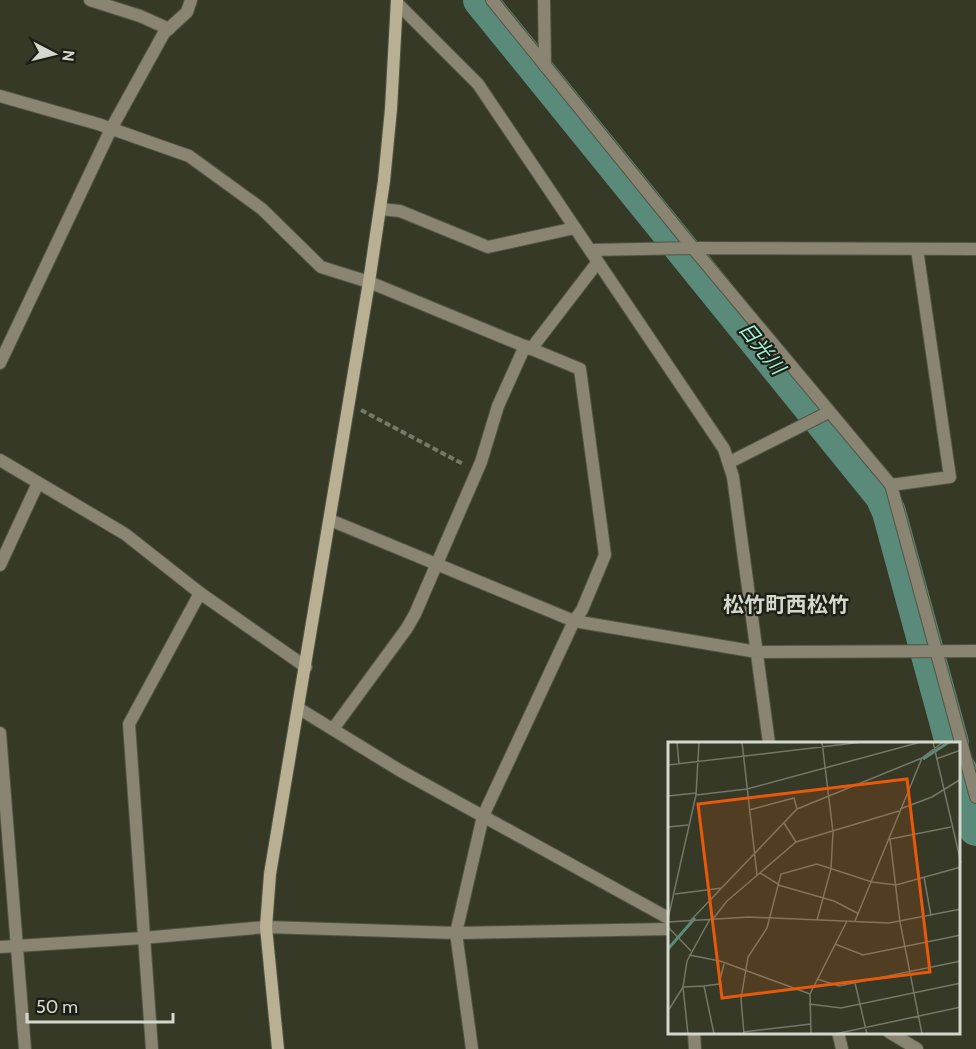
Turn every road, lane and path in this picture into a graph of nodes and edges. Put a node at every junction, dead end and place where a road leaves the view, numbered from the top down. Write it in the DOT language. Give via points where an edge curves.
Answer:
graph roads {
  1 [pos="90,0"];
  2 [pos="191,0"];
  3 [pos="492,0"];
  4 [pos="544,0"];
  5 [pos="397,2"];
  6 [pos="169,28"];
  7 [pos="544,66"];
  8 [pos="0,96"];
  9 [pos="111,129"];
  10 [pos="380,209"];
  11 [pos="575,228"];
  12 [pos="686,248"];
  13 [pos="917,249"];
  14 [pos="976,249"];
  15 [pos="590,250"];
  16 [pos="597,263"];
  17 [pos="369,282"];
  18 [pos="528,347"];
  19 [pos="0,363"];
  20 [pos="349,403"];
  21 [pos="823,415"];
  22 [pos="0,460"];
  23 [pos="730,462"];
  24 [pos="477,472"];
  25 [pos="38,483"];
  26 [pos="891,485"];
  27 [pos="330,520"];
  28 [pos="436,564"];
  29 [pos="0,565"];
  30 [pos="200,593"];
  31 [pos="574,621"];
  32 [pos="976,651"];
  33 [pos="757,652"];
  34 [pos="930,652"];
  35 [pos="306,667"];
  36 [pos="298,708"];
  37 [pos="333,729"];
  38 [pos="0,733"];
  39 [pos="769,742"];
  40 [pos="959,742"];
  41 [pos="961,750"];
  42 [pos="976,797"];
  43 [pos="483,816"];
  44 [pos="668,918"];
  45 [pos="266,927"];
  46 [pos="668,929"];
  47 [pos="456,933"];
  48 [pos="143,938"];
  49 [pos="16,946"];
  50 [pos="0,947"];
  51 [pos="694,1034"];
  52 [pos="838,1034"];
  53 [pos="893,1034"];
  54 [pos="25,1049"];
  55 [pos="152,1049"];
  56 [pos="278,1049"];
  57 [pos="472,1049"];
  58 [pos="695,1049"];
  59 [pos="842,1049"];
  60 [pos="917,1049"];
  1 -- 6 [label="street"];
  2 -- 6 [label="street" via="187,12"];
  3 -- 7 [label="street"];
  4 -- 7 [label="street"];
  5 -- 10 [label="street"];
  5 -- 11 [label="street" via="478,84"];
  6 -- 9 [label="street"];
  7 -- 12 [label="street"];
  8 -- 9 [label="street"];
  9 -- 17 [label="street" via="189,156 262,209 321,267"];
  9 -- 19 [label="street"];
  10 -- 11 [label="street" via="400,211 488,247"];
  10 -- 17 [label="street"];
  11 -- 15 [label="street"];
  12 -- 13 [label="street"];
  12 -- 15 [label="street"];
  12 -- 21 [label="street"];
  13 -- 14 [label="street"];
  13 -- 26 [label="street" via="950,477"];
  15 -- 16 [label="street"];
  16 -- 18 [label="street"];
  16 -- 23 [label="street"];
  17 -- 18 [label="street"];
  17 -- 20 [label="street"];
  18 -- 24 [label="street" via="498,406"];
  18 -- 31 [label="street" via="580,369 605,555"];
  20 -- 24 [label="path"];
  20 -- 27 [label="street"];
  21 -- 23 [label="street"];
  21 -- 26 [label="street"];
  22 -- 25 [label="street"];
  23 -- 33 [label="street"];
  24 -- 28 [label="street"];
  25 -- 29 [label="street"];
  25 -- 30 [label="street" via="124,534"];
  26 -- 34 [label="street"];
  27 -- 28 [label="street"];
  27 -- 35 [label="street"];
  28 -- 31 [label="street"];
  28 -- 37 [label="street" via="407,628"];
  30 -- 35 [label="street"];
  30 -- 48 [label="street" via="129,724"];
  31 -- 33 [label="street"];
  31 -- 43 [label="street"];
  32 -- 34 [label="street"];
  33 -- 34 [label="street"];
  33 -- 39 [label="street"];
  34 -- 40 [label="street"];
  35 -- 36 [label="street"];
  36 -- 37 [label="street"];
  36 -- 45 [label="street" via="270,874"];
  37 -- 43 [label="street"];
  38 -- 49 [label="street"];
  41 -- 42 [label="street"];
  43 -- 44 [label="street"];
  43 -- 47 [label="street"];
  45 -- 47 [label="street"];
  45 -- 48 [label="street"];
  45 -- 56 [label="street"];
  46 -- 47 [label="street"];
  47 -- 57 [label="street"];
  48 -- 49 [label="street"];
  48 -- 55 [label="street"];
  49 -- 50 [label="street"];
  49 -- 54 [label="street"];
  51 -- 58 [label="street"];
  52 -- 59 [label="street"];
  53 -- 60 [label="street"];
}
